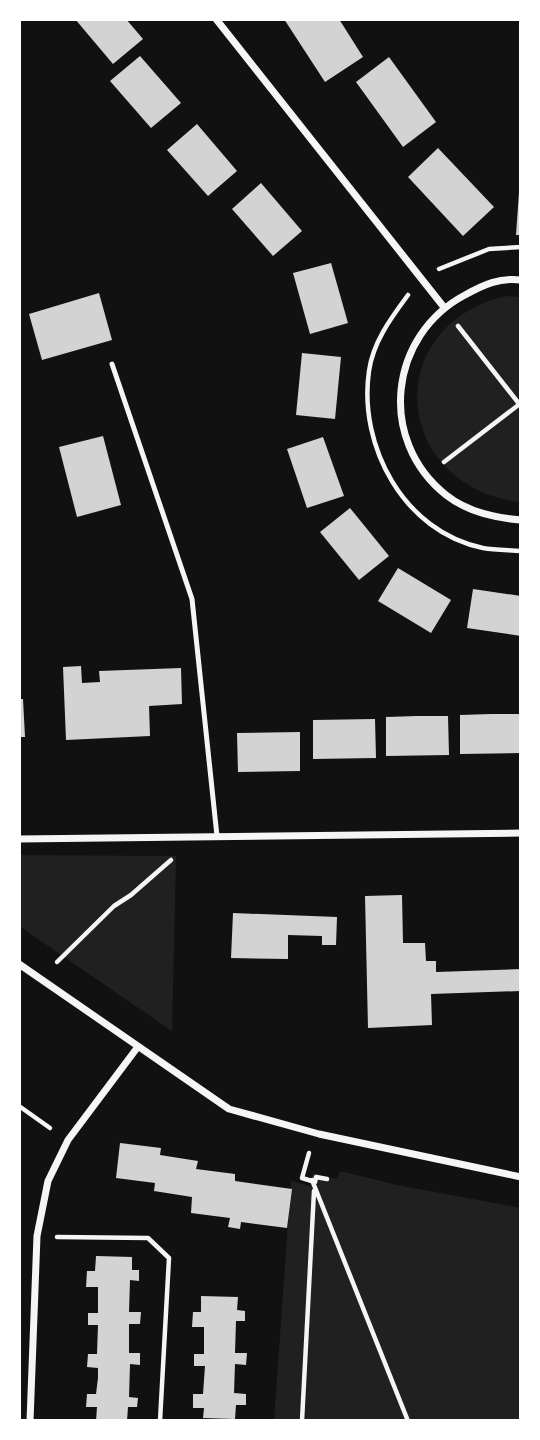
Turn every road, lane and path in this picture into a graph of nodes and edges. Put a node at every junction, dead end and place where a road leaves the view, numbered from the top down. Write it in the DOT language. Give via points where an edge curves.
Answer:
graph roads {
  1 [pos="216,19"];
  2 [pos="521,280"];
  3 [pos="443,306"];
  4 [pos="113,364"];
  5 [pos="520,404"];
  6 [pos="427,474"];
  7 [pos="400,496"];
  8 [pos="521,520"];
  9 [pos="521,833"];
  10 [pos="199,836"];
  11 [pos="217,836"];
  12 [pos="19,839"];
  13 [pos="57,962"];
  14 [pos="19,964"];
  15 [pos="137,1048"];
  16 [pos="19,1106"];
  17 [pos="319,1134"];
  18 [pos="68,1140"];
  19 [pos="521,1177"];
  20 [pos="327,1179"];
  21 [pos="312,1180"];
  22 [pos="315,1186"];
  23 [pos="37,1236"];
  24 [pos="30,1421"];
  25 [pos="160,1421"];
  26 [pos="302,1421"];
  27 [pos="408,1421"];
  1 -- 3 [label="street"];
  2 -- 3 [label="street" via="486,284"];
  3 -- 5 [label="path"];
  3 -- 6 [label="street" via="422,330 403,370 399,396 407,442"];
  4 -- 11 [label="lane" via="192,599"];
  5 -- 6 [label="path"];
  6 -- 7 [label="path"];
  6 -- 8 [label="street" via="447,496 496,518"];
  9 -- 11 [label="street"];
  10 -- 11 [label="street"];
  10 -- 12 [label="street"];
  10 -- 13 [label="path" via="114,906"];
  14 -- 15 [label="street"];
  15 -- 17 [label="street" via="229,1109"];
  15 -- 18 [label="street"];
  16 -- 18 [label="path"];
  17 -- 19 [label="street"];
  17 -- 21 [label="path" via="303,1167 302,1178"];
  18 -- 23 [label="street" via="48,1181"];
  20 -- 21 [label="path"];
  21 -- 22 [label="path"];
  22 -- 26 [label="path"];
  22 -- 27 [label="path"];
  23 -- 24 [label="street"];
  23 -- 25 [label="path" via="148,1238 169,1258"];
}
